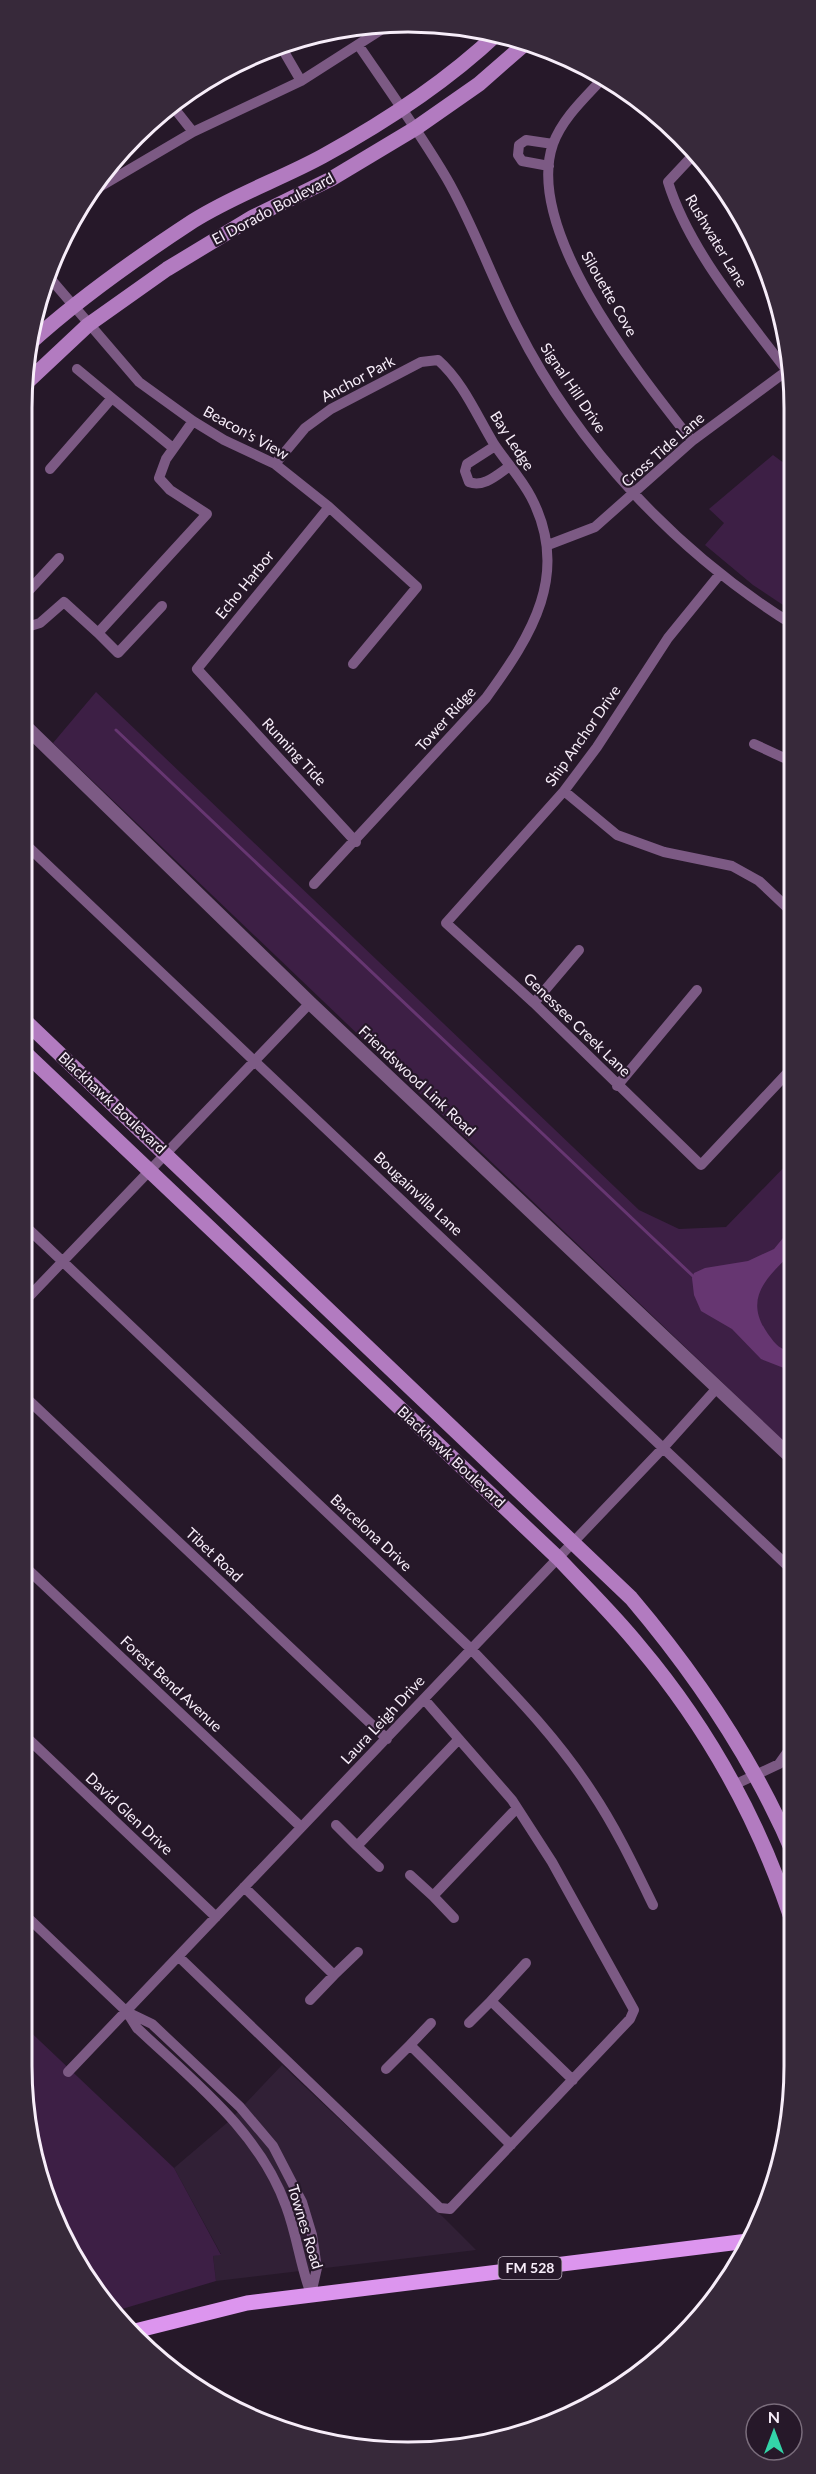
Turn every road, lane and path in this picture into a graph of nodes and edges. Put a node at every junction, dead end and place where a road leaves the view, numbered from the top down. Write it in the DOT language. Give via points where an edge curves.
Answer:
graph roads {
  1 [pos="378,33"];
  2 [pos="490,41"];
  3 [pos="359,46"];
  4 [pos="520,48"];
  5 [pos="284,52"];
  6 [pos="301,81"];
  7 [pos="598,83"];
  8 [pos="403,110"];
  9 [pos="176,111"];
  10 [pos="416,128"];
  11 [pos="193,132"];
  12 [pos="554,144"];
  13 [pos="690,159"];
  14 [pos="549,166"];
  15 [pos="106,184"];
  16 [pos="243,196"];
  17 [pos="253,217"];
  18 [pos="53,282"];
  19 [pos="73,305"];
  20 [pos="88,325"];
  21 [pos="39,335"];
  22 [pos="781,359"];
  23 [pos="438,360"];
  24 [pos="77,369"];
  25 [pos="783,374"];
  26 [pos="33,377"];
  27 [pos="112,398"];
  28 [pos="193,421"];
  29 [pos="692,441"];
  30 [pos="495,446"];
  31 [pos="173,448"];
  32 [pos="275,464"];
  33 [pos="510,466"];
  34 [pos="50,469"];
  35 [pos="634,494"];
  36 [pos="329,507"];
  37 [pos="548,545"];
  38 [pos="59,558"];
  39 [pos="720,574"];
  40 [pos="32,587"];
  41 [pos="162,606"];
  42 [pos="784,618"];
  43 [pos="32,625"];
  44 [pos="98,633"];
  45 [pos="353,664"];
  46 [pos="210,682"];
  47 [pos="32,733"];
  48 [pos="754,744"];
  49 [pos="784,758"];
  50 [pos="564,791"];
  51 [pos="356,842"];
  52 [pos="32,850"];
  53 [pos="314,884"];
  54 [pos="784,904"];
  55 [pos="461,907"];
  56 [pos="579,951"];
  57 [pos="697,990"];
  58 [pos="310,1003"];
  59 [pos="534,1003"];
  60 [pos="32,1027"];
  61 [pos="60,1054"];
  62 [pos="32,1060"];
  63 [pos="254,1060"];
  64 [pos="44,1071"];
  65 [pos="784,1077"];
  66 [pos="617,1086"];
  67 [pos="167,1154"];
  68 [pos="152,1171"];
  69 [pos="32,1232"];
  70 [pos="62,1261"];
  71 [pos="291,1273"];
  72 [pos="275,1290"];
  73 [pos="32,1293"];
  74 [pos="386,1364"];
  75 [pos="370,1380"];
  76 [pos="717,1388"];
  77 [pos="32,1403"];
  78 [pos="664,1447"];
  79 [pos="784,1451"];
  80 [pos="573,1542"];
  81 [pos="558,1558"];
  82 [pos="784,1562"];
  83 [pos="32,1573"];
  84 [pos="471,1648"];
  85 [pos="424,1699"];
  86 [pos="387,1739"];
  87 [pos="459,1739"];
  88 [pos="32,1742"];
  89 [pos="784,1757"];
  90 [pos="756,1776"];
  91 [pos="736,1784"];
  92 [pos="517,1808"];
  93 [pos="336,1826"];
  94 [pos="301,1827"];
  95 [pos="784,1832"];
  96 [pos="357,1846"];
  97 [pos="379,1867"];
  98 [pos="410,1875"];
  99 [pos="244,1887"];
  100 [pos="784,1895"];
  101 [pos="433,1896"];
  102 [pos="653,1905"];
  103 [pos="216,1917"];
  104 [pos="454,1917"];
  105 [pos="32,1921"];
  106 [pos="358,1952"];
  107 [pos="178,1957"];
  108 [pos="526,1963"];
  109 [pos="334,1975"];
  110 [pos="310,2000"];
  111 [pos="491,2001"];
  112 [pos="127,2012"];
  113 [pos="431,2023"];
  114 [pos="469,2023"];
  115 [pos="410,2045"];
  116 [pos="386,2069"];
  117 [pos="68,2072"];
  118 [pos="573,2080"];
  119 [pos="511,2145"];
  120 [pos="741,2242"];
  121 [pos="311,2294"];
  122 [pos="140,2330"];
  1 -- 3 [label="street"];
  2 -- 8 [label="main road, El Dorado Boulevard"];
  3 -- 6 [label="street"];
  3 -- 8 [label="street, Signal Hill Drive"];
  4 -- 10 [label="main road, El Dorado Boulevard" via="479,84"];
  5 -- 6 [label="street"];
  6 -- 11 [label="street"];
  7 -- 12 [label="street, Silouette Cove" via="571,112"];
  8 -- 10 [label="street, Signal Hill Drive"];
  8 -- 16 [label="main road, El Dorado Boulevard"];
  9 -- 11 [label="street"];
  10 -- 17 [label="main road, El Dorado Boulevard" via="331,178"];
  10 -- 35 [label="street, Signal Hill Drive" via="451,185 517,329 598,451"];
  11 -- 15 [label="street"];
  12 -- 14 [label="street, Silouette Cove"];
  12 -- 14 [label="street" via="526,140 519,145 522,161"];
  13 -- 22 [label="street, Rushwater Lane" via="668,182 673,199 711,268"];
  14 -- 29 [label="street, Silouette Cove" via="555,221 570,258 607,324"];
  16 -- 17 [label="main road"];
  16 -- 19 [label="main road, El Dorado Boulevard" via="194,220"];
  17 -- 20 [label="main road, El Dorado Boulevard" via="167,269"];
  18 -- 19 [label="street, Beacon's View"];
  19 -- 20 [label="street, Beacon's View"];
  19 -- 21 [label="main road, El Dorado Boulevard"];
  20 -- 26 [label="main road, El Dorado Boulevard"];
  20 -- 28 [label="street, Beacon's View" via="139,382"];
  23 -- 30 [label="street, Bay Ledge" via="451,371"];
  23 -- 32 [label="street, Anchor Park" via="421,362 331,409 305,428"];
  24 -- 27 [label="street"];
  25 -- 29 [label="street, Cross Tide Lane"];
  27 -- 31 [label="street"];
  27 -- 34 [label="street"];
  28 -- 31 [label="street"];
  28 -- 32 [label="street, Beacon's View"];
  29 -- 35 [label="street, Cross Tide Lane"];
  30 -- 33 [label="street, Bay Ledge"];
  30 -- 33 [label="street" via="466,464 470,482 486,482"];
  31 -- 44 [label="street" via="159,478 207,514"];
  32 -- 36 [label="street, Beacon's View"];
  33 -- 37 [label="street, Bay Ledge" via="530,495"];
  35 -- 37 [label="street, Cross Tide Lane" via="595,527"];
  35 -- 39 [label="street, Signal Hill Drive"];
  36 -- 45 [label="street, Beacon's View" via="417,587"];
  36 -- 46 [label="street, Echo Harbor" via="197,669"];
  37 -- 51 [label="street, Tower Ridge" via="549,574 544,600 502,675 486,698"];
  38 -- 40 [label="street"];
  39 -- 42 [label="street, Signal Hill Drive"];
  39 -- 50 [label="street, Ship Anchor Drive" via="668,638"];
  41 -- 44 [label="street" via="118,653"];
  43 -- 44 [label="street" via="64,602"];
  46 -- 51 [label="street, Running Tide"];
  47 -- 58 [label="street, Friendswood Link Road"];
  48 -- 49 [label="street"];
  50 -- 54 [label="street" via="617,835 664,852 732,866 759,880"];
  50 -- 55 [label="street, Ship Anchor Drive"];
  51 -- 53 [label="street, Tower Ridge"];
  52 -- 63 [label="street, Bougainvilla Lane"];
  55 -- 59 [label="street, Genessee Creek Lane" via="446,923"];
  56 -- 59 [label="street"];
  57 -- 66 [label="street"];
  58 -- 63 [label="street"];
  58 -- 76 [label="street, Friendswood Link Road"];
  59 -- 66 [label="street, Genessee Creek Lane"];
  60 -- 61 [label="main road, Blackhawk Boulevard"];
  61 -- 64 [label="main road"];
  61 -- 67 [label="main road, Blackhawk Boulevard"];
  62 -- 64 [label="main road, Blackhawk Boulevard"];
  63 -- 67 [label="street"];
  63 -- 78 [label="street, Bougainvilla Lane"];
  64 -- 68 [label="main road, Blackhawk Boulevard"];
  65 -- 66 [label="street, Genessee Creek Lane" via="701,1165"];
  67 -- 68 [label="street"];
  67 -- 71 [label="main road, Blackhawk Boulevard"];
  68 -- 70 [label="street"];
  68 -- 72 [label="main road, Blackhawk Boulevard"];
  69 -- 70 [label="street, Barcelona Drive"];
  70 -- 73 [label="street"];
  70 -- 84 [label="street, Barcelona Drive"];
  71 -- 72 [label="main road"];
  71 -- 74 [label="main road, Blackhawk Boulevard"];
  72 -- 75 [label="main road, Blackhawk Boulevard"];
  74 -- 75 [label="main road"];
  74 -- 80 [label="main road, Blackhawk Boulevard"];
  75 -- 81 [label="main road, Blackhawk Boulevard"];
  76 -- 78 [label="street, Laura Leigh Drive"];
  76 -- 79 [label="street, Friendswood Link Road"];
  77 -- 86 [label="street, Tibet Road"];
  78 -- 80 [label="street, Laura Leigh Drive"];
  78 -- 82 [label="street, Bougainvilla Lane"];
  80 -- 81 [label="street, Laura Leigh Drive"];
  80 -- 90 [label="main road, Blackhawk Boulevard" via="631,1598 677,1652"];
  81 -- 84 [label="street, Laura Leigh Drive"];
  81 -- 91 [label="main road, Blackhawk Boulevard" via="658,1669"];
  83 -- 94 [label="street, Forest Bend Avenue"];
  84 -- 85 [label="street, Laura Leigh Drive"];
  84 -- 102 [label="street, Barcelona Drive" via="537,1719 591,1790 620,1837"];
  85 -- 86 [label="street, Laura Leigh Drive"];
  85 -- 87 [label="street"];
  86 -- 94 [label="street, Laura Leigh Drive"];
  87 -- 92 [label="street"];
  87 -- 96 [label="street"];
  88 -- 103 [label="street, David Glen Drive"];
  89 -- 90 [label="street"];
  90 -- 91 [label="street"];
  90 -- 95 [label="main road, Blackhawk Boulevard"];
  91 -- 100 [label="main road, Blackhawk Boulevard"];
  92 -- 101 [label="street"];
  92 -- 118 [label="street" via="634,2010"];
  93 -- 96 [label="street"];
  94 -- 99 [label="street, Laura Leigh Drive"];
  96 -- 97 [label="street"];
  98 -- 101 [label="street"];
  99 -- 103 [label="street, Laura Leigh Drive"];
  99 -- 109 [label="street"];
  101 -- 104 [label="street"];
  103 -- 107 [label="street, Laura Leigh Drive"];
  105 -- 112 [label="street, Townes Road"];
  106 -- 109 [label="street"];
  107 -- 112 [label="street, Laura Leigh Drive"];
  107 -- 119 [label="street" via="440,2208 450,2209"];
  108 -- 111 [label="street"];
  109 -- 110 [label="street"];
  111 -- 114 [label="street"];
  111 -- 118 [label="street"];
  112 -- 117 [label="street, Laura Leigh Drive"];
  112 -- 121 [label="street, Townes Road" via="137,2028 225,2111 259,2152 286,2205"];
  112 -- 121 [label="street, Townes Road" via="152,2024 240,2107 273,2146 302,2202 312,2235 317,2268"];
  113 -- 115 [label="street"];
  115 -- 116 [label="street"];
  115 -- 119 [label="street"];
  118 -- 119 [label="street"];
  120 -- 121 [label="main road, FM 528"];
  121 -- 122 [label="main road, FM 528" via="226,2307"];
}
